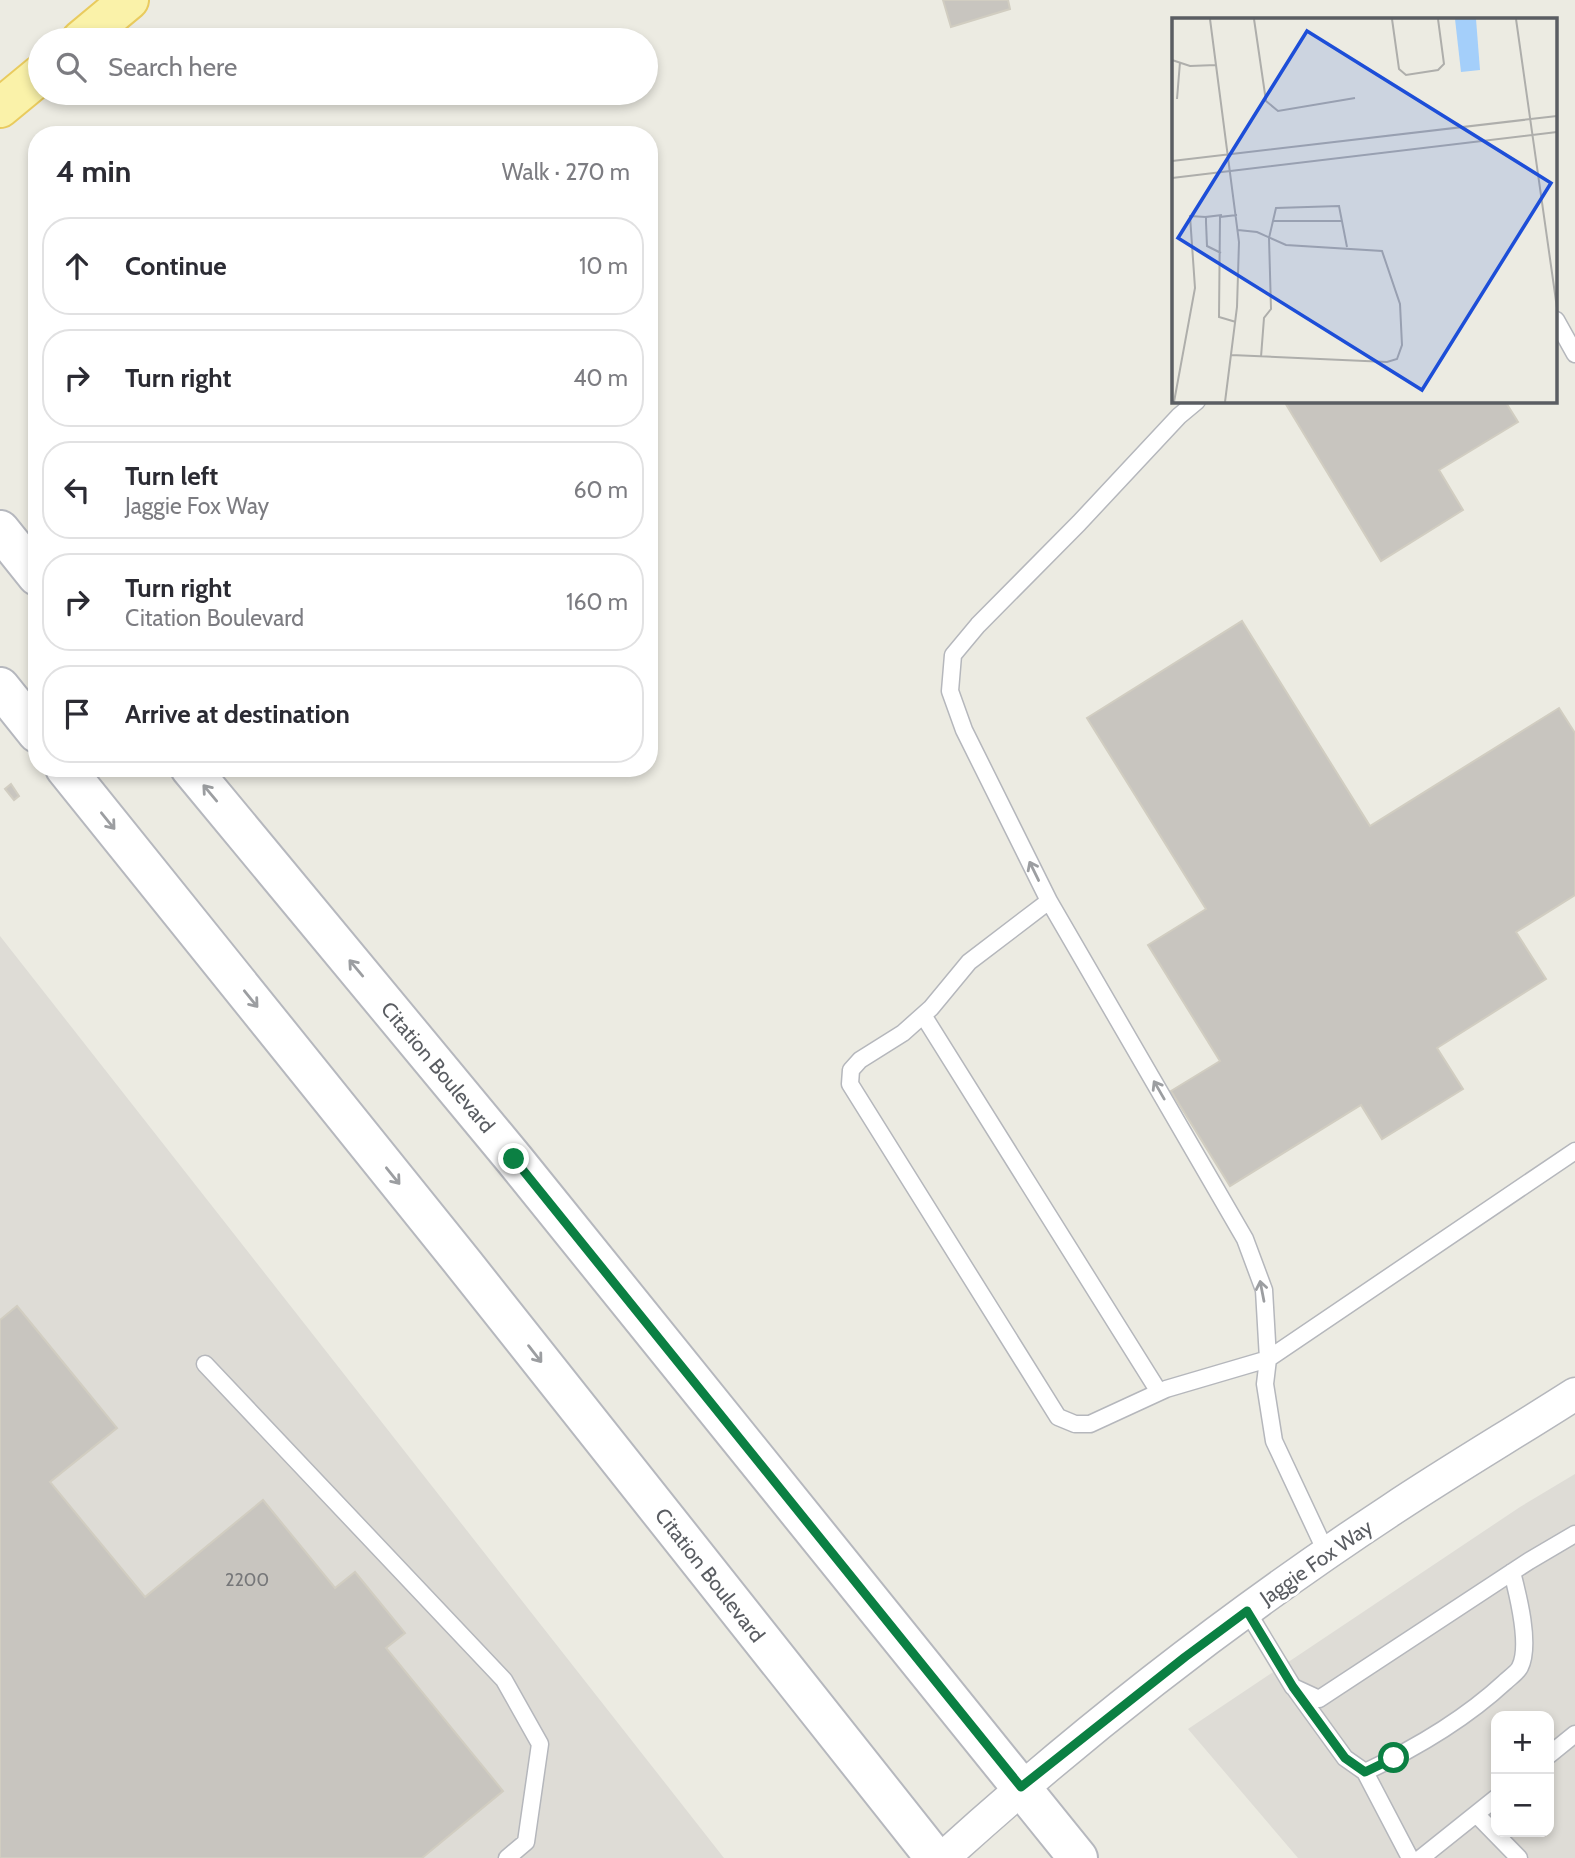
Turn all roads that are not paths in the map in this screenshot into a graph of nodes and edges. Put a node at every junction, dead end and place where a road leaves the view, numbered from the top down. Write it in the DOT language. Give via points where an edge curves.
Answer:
graph roads {
  1 [pos="129,0"];
  2 [pos="95,28"];
  3 [pos="28,85"];
  4 [pos="0,108"];
  5 [pos="1558,324"];
  6 [pos="1575,354"];
  7 [pos="1197,402"];
  8 [pos="0,530"];
  9 [pos="28,565"];
  10 [pos="0,687"];
  11 [pos="28,722"];
  12 [pos="72,777"];
  13 [pos="197,777"];
  14 [pos="1049,901"];
  15 [pos="923,1015"];
  16 [pos="1575,1151"];
  17 [pos="1268,1359"];
  18 [pos="205,1364"];
  19 [pos="1159,1392"];
  20 [pos="1575,1394"];
  21 [pos="1575,1534"];
  22 [pos="1326,1554"];
  23 [pos="1513,1572"];
  24 [pos="1247,1611"];
  25 [pos="1293,1687"];
  26 [pos="1575,1734"];
  27 [pos="1554,1751"];
  28 [pos="1365,1772"];
  29 [pos="1021,1787"];
  30 [pos="1491,1802"];
  31 [pos="1476,1814"];
  32 [pos="507,1858"];
  33 [pos="935,1858"];
  34 [pos="943,1858"];
  35 [pos="1078,1858"];
  36 [pos="1410,1858"];
  37 [pos="1421,1858"];
  38 [pos="1519,1858"];
  1 -- 2 [label="main road"];
  3 -- 4 [label="main road"];
  5 -- 6 [label="lane"];
  14 -- 7 [label="lane, one-way" via="964,730 950,691 953,655"];
  8 -- 9 [label="main road"];
  10 -- 11 [label="main road"];
  12 -- 33 [label="main road, Citation Boulevard, one-way"];
  29 -- 13 [label="main road, Citation Boulevard, one-way" via="514,1159"];
  14 -- 15 [label="lane" via="969,962"];
  17 -- 14 [label="lane, one-way" via="1264,1290 1245,1239"];
  15 -- 19 [label="lane"];
  15 -- 19 [label="lane" via="860,1060 851,1070 850,1084 1050,1406 1058,1417 1090,1424"];
  16 -- 17 [label="lane"];
  17 -- 19 [label="lane"];
  17 -- 22 [label="lane" via="1265,1384 1273,1441"];
  18 -- 32 [label="lane" via="504,1680 540,1744 526,1842"];
  20 -- 22 [label="street, Jaggie Fox Way"];
  21 -- 23 [label="lane"];
  22 -- 24 [label="street, Jaggie Fox Way"];
  23 -- 25 [label="lane" via="1319,1699"];
  23 -- 28 [label="lane" via="1524,1644 1520,1667 1469,1712"];
  24 -- 25 [label="lane"];
  24 -- 29 [label="street, Jaggie Fox Way"];
  25 -- 28 [label="lane" via="1345,1758"];
  26 -- 27 [label="lane"];
  28 -- 36 [label="lane"];
  29 -- 34 [label="street, Jaggie Fox Way"];
  29 -- 35 [label="main road, Citation Boulevard"];
  30 -- 31 [label="lane"];
  31 -- 37 [label="lane"];
  31 -- 38 [label="lane"];
}
